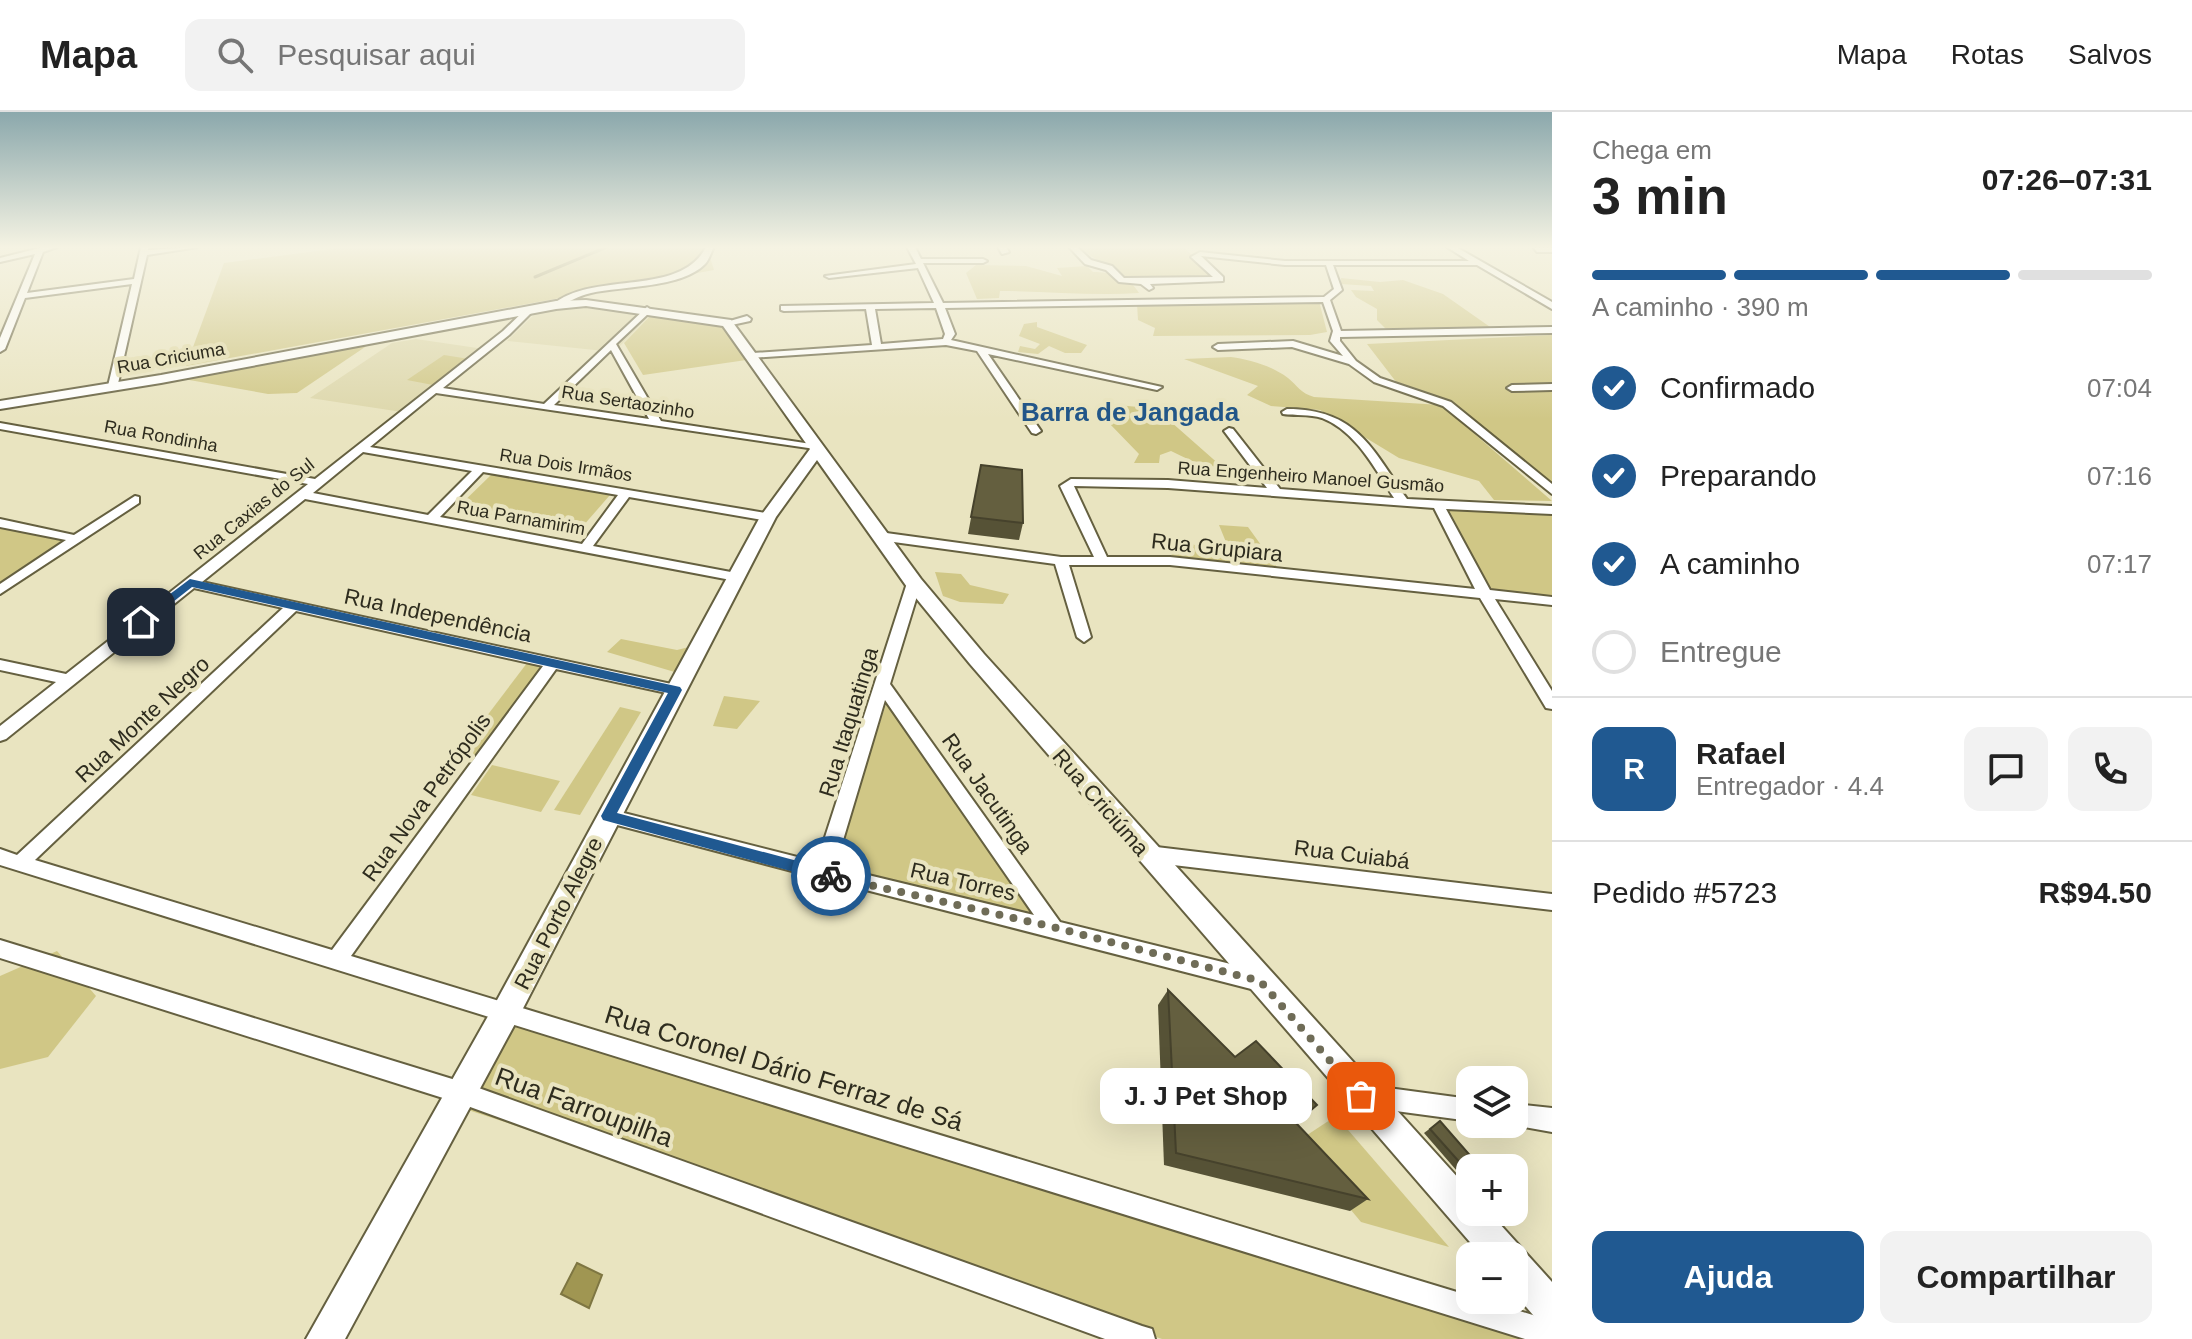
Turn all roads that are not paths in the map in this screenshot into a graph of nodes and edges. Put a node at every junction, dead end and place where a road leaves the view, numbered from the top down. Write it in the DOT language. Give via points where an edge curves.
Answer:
graph roads {
  1 [pos="18,304"];
  2 [pos="131,304"];
  3 [pos="567,304"];
  4 [pos="597,304"];
  5 [pos="1091,304"];
  6 [pos="1328,304"];
  7 [pos="556,305"];
  8 [pos="939,305"];
  9 [pos="870,307"];
  10 [pos="784,308"];
  11 [pos="647,310"];
  12 [pos="529,311"];
  13 [pos="737,321"];
  14 [pos="1552,330"];
  15 [pos="3,334"];
  16 [pos="1336,334"];
  17 [pos="946,342"];
  18 [pos="613,346"];
  19 [pos="877,346"];
  20 [pos="1218,347"];
  21 [pos="0,349"];
  22 [pos="981,351"];
  23 [pos="753,356"];
  24 [pos="1353,363"];
  25 [pos="113,386"];
  26 [pos="1157,387"];
  27 [pos="1552,387"];
  28 [pos="1512,388"];
  29 [pos="433,390"];
  30 [pos="0,405"];
  31 [pos="547,406"];
  32 [pos="1287,412"];
  33 [pos="656,422"];
  34 [pos="0,426"];
  35 [pos="1036,431"];
  36 [pos="1229,431"];
  37 [pos="358,448"];
  38 [pos="818,448"];
  39 [pos="479,470"];
  40 [pos="315,482"];
  41 [pos="1552,490"];
  42 [pos="1275,491"];
  43 [pos="626,493"];
  44 [pos="300,494"];
  45 [pos="135,500"];
  46 [pos="1403,502"];
  47 [pos="1438,505"];
  48 [pos="1552,510"];
  49 [pos="768,517"];
  50 [pos="430,520"];
  51 [pos="0,523"];
  52 [pos="879,536"];
  53 [pos="77,539"];
  54 [pos="585,548"];
  55 [pos="1061,561"];
  56 [pos="1103,562"];
  57 [pos="736,577"];
  58 [pos="190,583"];
  59 [pos="914,583"];
  60 [pos="0,590"];
  61 [pos="1486,596"];
  62 [pos="1552,601"];
  63 [pos="293,606"];
  64 [pos="1084,637"];
  65 [pos="553,662"];
  66 [pos="0,665"];
  67 [pos="68,680"];
  68 [pos="883,686"];
  69 [pos="676,690"];
  70 [pos="1552,704"];
  71 [pos="0,735"];
  72 [pos="608,816"];
  73 [pos="1147,854"];
  74 [pos="10,860"];
  75 [pos="823,874"];
  76 [pos="1552,902"];
  77 [pos="1053,927"];
  78 [pos="0,949"];
  79 [pos="337,960"];
  80 [pos="1260,981"];
  81 [pos="506,1012"];
  82 [pos="462,1093"];
  83 [pos="1361,1096"];
  84 [pos="1456,1108"];
  85 [pos="1528,1117"];
  86 [pos="1552,1120"];
  87 [pos="1492,1242"];
  88 [pos="1528,1282"];
  89 [pos="1552,1309"];
  90 [pos="1552,1334"];
  91 [pos="325,1339"];
  92 [pos="1142,1339"];
  1 -- 15 [label="street"];
  2 -- 25 [label="street"];
  3 -- 7 [label="main road, Rua Criciuma"];
  4 -- 11 [label="main road, Rua Criciuma"];
  5 -- 8 [label="street"];
  6 -- 16 [label="street"];
  7 -- 12 [label="main road, Rua Criciuma"];
  8 -- 9 [label="street"];
  8 -- 17 [label="street" via="950,334"];
  9 -- 10 [label="street"];
  9 -- 19 [label="street"];
  11 -- 13 [label="main road, Rua Criciuma"];
  11 -- 18 [label="street"];
  12 -- 25 [label="main road, Rua Criciuma"];
  12 -- 29 [label="street, Rua Caxias do Sul"];
  13 -- 23 [label="main road, Rua Criciúma"];
  14 -- 16 [label="street"];
  15 -- 21 [label="street"];
  16 -- 24 [label="street" via="1335,341"];
  17 -- 19 [label="street"];
  17 -- 22 [label="street"];
  18 -- 31 [label="street"];
  18 -- 33 [label="street"];
  19 -- 23 [label="street"];
  20 -- 24 [label="street" via="1293,344"];
  22 -- 26 [label="street"];
  22 -- 35 [label="street"];
  23 -- 38 [label="main road, Rua Criciúma"];
  24 -- 41 [label="street" via="1390,387 1447,404"];
  25 -- 30 [label="main road, Rua Criciuma"];
  27 -- 28 [label="street"];
  29 -- 31 [label="street, Rua Sertaozinho"];
  29 -- 37 [label="street, Rua Caxias do Sul"];
  31 -- 33 [label="street, Rua Sertaozinho"];
  32 -- 46 [label="street" via="1320,413 1342,423"];
  33 -- 38 [label="street, Rua Sertaozinho"];
  34 -- 40 [label="street, Rua Rondinha"];
  36 -- 42 [label="street"];
  37 -- 39 [label="street, Rua Dois Irmãos"];
  37 -- 40 [label="street, Rua Caxias do Sul"];
  38 -- 49 [label="main road, Rua Porto Alegre"];
  38 -- 52 [label="main road, Rua Criciúma"];
  39 -- 43 [label="street, Rua Dois Irmãos"];
  39 -- 50 [label="street"];
  40 -- 44 [label="street, Rua Caxias do Sul"];
  42 -- 46 [label="street, Rua Engenheiro Manoel Gusmão"];
  42 -- 56 [label="street, Rua Engenheiro Manoel Gusmão" via="1068,484"];
  43 -- 49 [label="street, Rua Dois Irmãos"];
  43 -- 54 [label="street"];
  44 -- 50 [label="street, Rua Parnamirim"];
  44 -- 58 [label="street, Rua Caxias do Sul"];
  45 -- 53 [label="street"];
  46 -- 47 [label="street, Rua Engenheiro Manoel Gusmão"];
  47 -- 48 [label="street, Rua Engenheiro Manoel Gusmão"];
  47 -- 61 [label="street"];
  49 -- 57 [label="main road, Rua Porto Alegre"];
  50 -- 54 [label="street, Rua Parnamirim"];
  51 -- 53 [label="street"];
  52 -- 55 [label="street, Rua Grupiara"];
  52 -- 59 [label="main road, Rua Criciúma"];
  53 -- 60 [label="street"];
  54 -- 57 [label="street, Rua Parnamirim"];
  55 -- 56 [label="street, Rua Grupiara"];
  55 -- 64 [label="street"];
  56 -- 61 [label="street, Rua Grupiara" via="1170,561"];
  57 -- 69 [label="main road, Rua Porto Alegre"];
  58 -- 63 [label="street, Rua Independência"];
  58 -- 67 [label="street, Rua Caxias do Sul"];
  59 -- 68 [label="street, Rua Itaquatinga"];
  59 -- 73 [label="main road, Rua Criciúma"];
  61 -- 62 [label="street, Rua Grupiara"];
  61 -- 70 [label="street"];
  63 -- 65 [label="street, Rua Independência"];
  63 -- 74 [label="street, Rua Monte Negro"];
  65 -- 69 [label="street, Rua Independência"];
  65 -- 79 [label="street, Rua Nova Petrópolis"];
  66 -- 67 [label="street"];
  67 -- 71 [label="street, Rua Caxias do Sul"];
  68 -- 75 [label="street, Rua Itaquatinga"];
  68 -- 77 [label="street, Rua Jacutinga"];
  69 -- 72 [label="main road, Rua Porto Alegre"];
  72 -- 75 [label="street, Rua Torres"];
  72 -- 81 [label="main road, Rua Porto Alegre"];
  73 -- 76 [label="street, Rua Cuiabá"];
  73 -- 80 [label="main road, Rua Criciúma"];
  74 -- 79 [label="street, Rua Coronel Dário Ferraz de Sá"];
  75 -- 77 [label="street, Rua Torres"];
  77 -- 80 [label="street, Rua Torres"];
  78 -- 82 [label="street, Rua Farroupilha"];
  79 -- 81 [label="street, Rua Coronel Dário Ferraz de Sá"];
  80 -- 83 [label="main road, Rua Criciúma"];
  81 -- 82 [label="main road, Rua Porto Alegre"];
  81 -- 90 [label="street, Rua Coronel Dário Ferraz de Sá"];
  82 -- 91 [label="main road, Rua Porto Alegre"];
  82 -- 92 [label="street, Rua Farroupilha"];
  83 -- 84 [label="street"];
  83 -- 87 [label="main road, Rua Criciúma"];
  85 -- 86 [label="street"];
  88 -- 89 [label="main road"];
}
